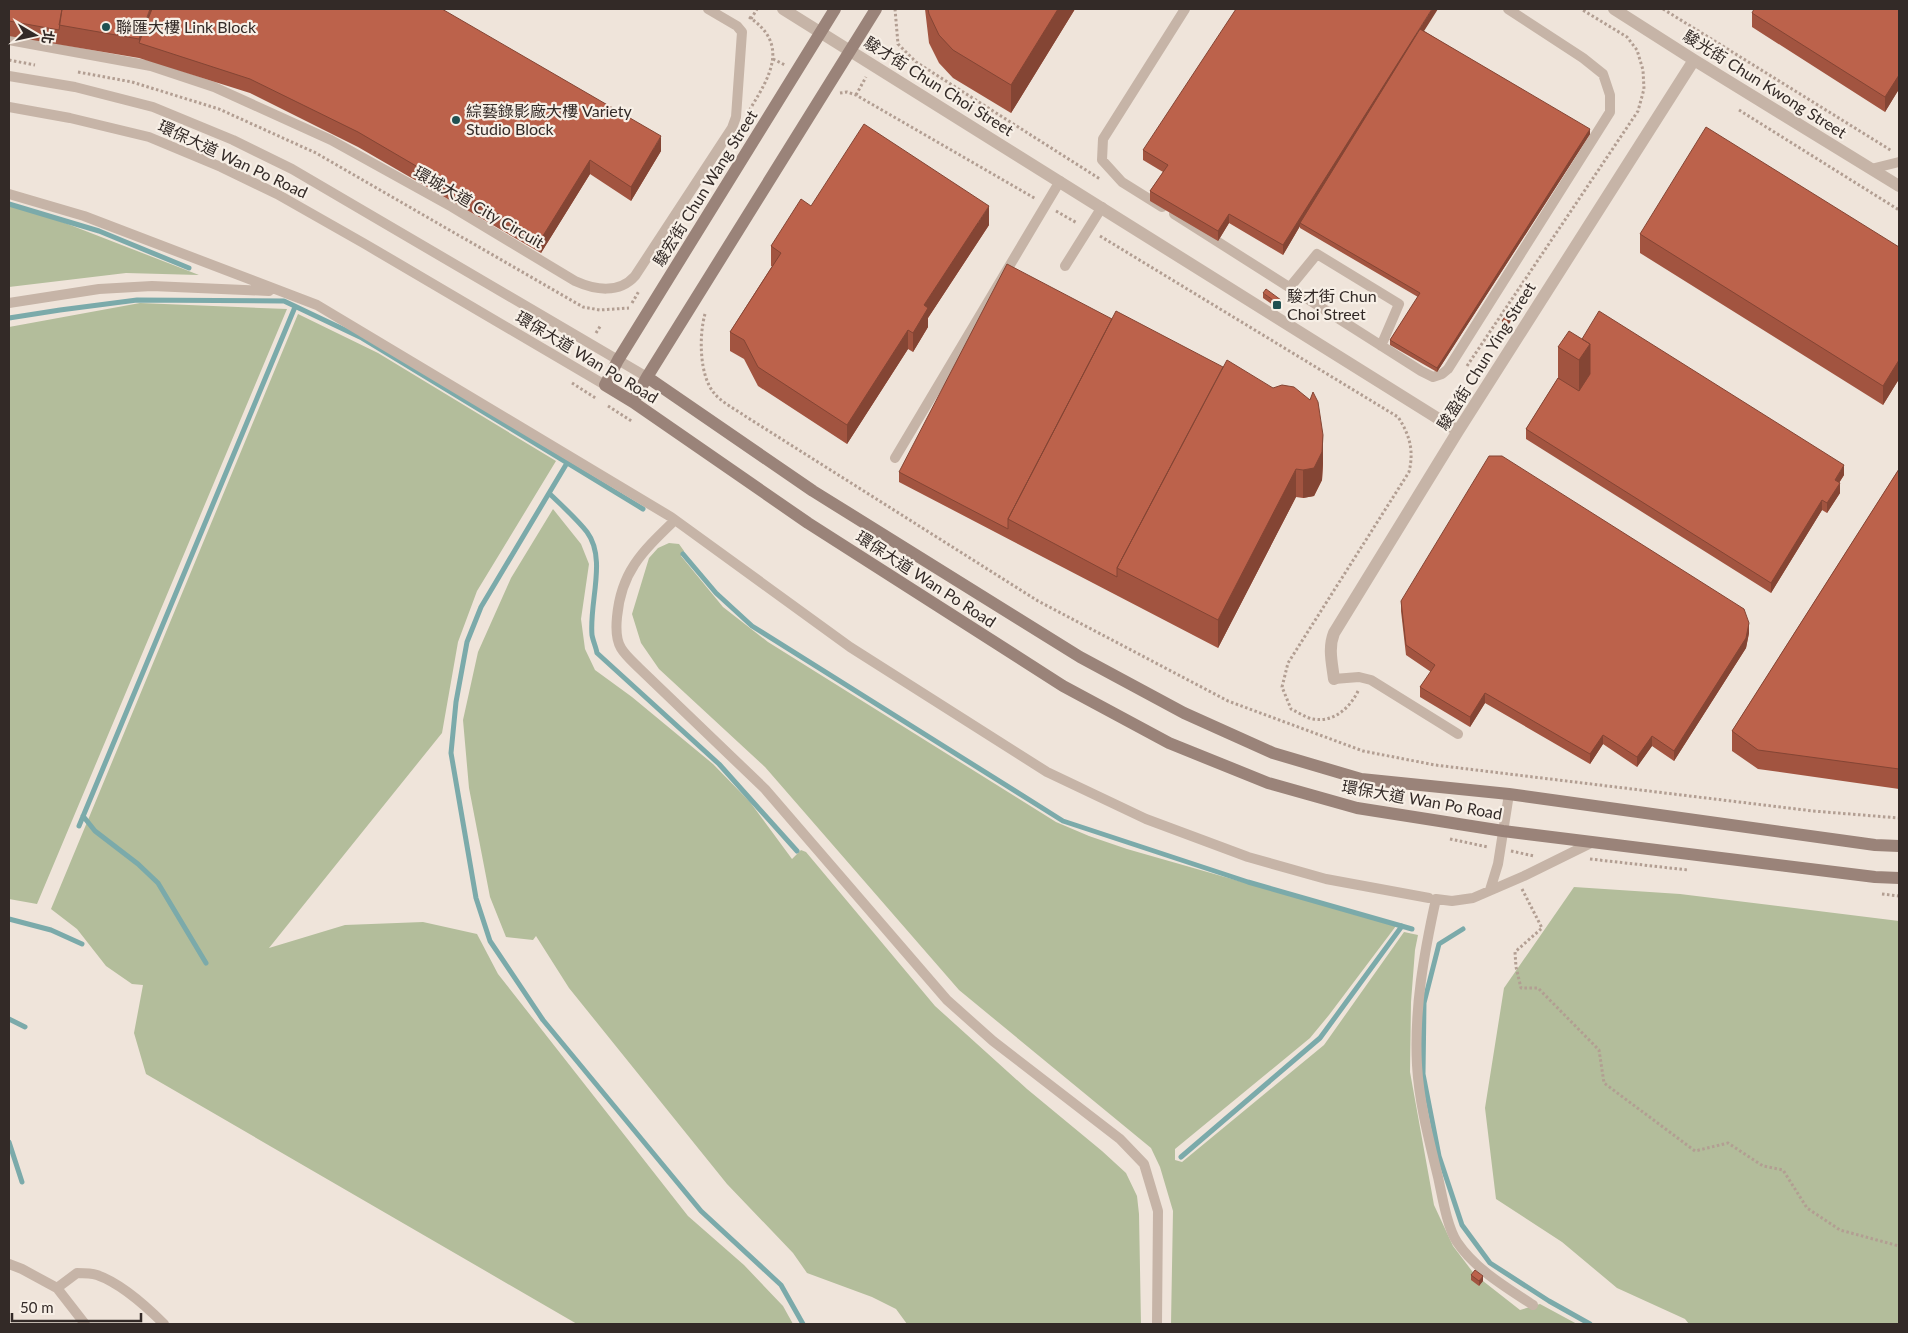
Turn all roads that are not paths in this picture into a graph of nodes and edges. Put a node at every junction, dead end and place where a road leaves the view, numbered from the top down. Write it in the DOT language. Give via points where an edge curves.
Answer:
graph roads {
  1 [pos="708,9"];
  2 [pos="783,9"];
  3 [pos="834,9"];
  4 [pos="876,9"];
  5 [pos="1185,9"];
  6 [pos="1508,9"];
  7 [pos="1614,9"];
  8 [pos="820,31"];
  9 [pos="9,40"];
  10 [pos="850,50"];
  11 [pos="1694,60"];
  12 [pos="9,76"];
  13 [pos="9,107"];
  14 [pos="1899,162"];
  15 [pos="1871,169"];
  16 [pos="1060,181"];
  17 [pos="1899,186"];
  18 [pos="9,194"];
  19 [pos="1102,207"];
  20 [pos="1065,266"];
  21 [pos="1290,287"];
  22 [pos="279,291"];
  23 [pos="9,303"];
  24 [pos="1381,346"];
  25 [pos="618,360"];
  26 [pos="646,377"];
  27 [pos="605,385"];
  28 [pos="633,402"];
  29 [pos="1458,430"];
  30 [pos="895,458"];
  31 [pos="675,520"];
  32 [pos="1334,678"];
  33 [pos="1458,734"];
  34 [pos="1509,794"];
  35 [pos="1503,831"];
  36 [pos="1592,842"];
  37 [pos="1899,846"];
  38 [pos="1899,878"];
  39 [pos="1490,890"];
  40 [pos="1429,898"];
  41 [pos="9,1264"];
  42 [pos="57,1288"];
  43 [pos="1533,1305"];
  44 [pos="85,1324"];
  45 [pos="164,1324"];
  46 [pos="1157,1324"];
  1 -- 9 [label="lane, 環城大道 City Circuit" via="742,32 736,117 732,128 635,276 619,288 591,288 575,281 332,140 214,87 104,52"];
  2 -- 8 [label="street, 駿才街 Chun Choi Street"];
  3 -- 8 [label="main road, 駿宏街 Chun Wang Street"];
  4 -- 10 [label="main road"];
  5 -- 21 [label="lane" via="1103,139 1102,160 1122,182"];
  6 -- 24 [label="lane" via="1603,74 1610,95 1610,112 1448,369 1433,377"];
  7 -- 11 [label="street, 駿光街 Chun Kwong Street"];
  8 -- 10 [label="street, 駿才街 Chun Choi Street"];
  8 -- 25 [label="main road, 駿宏街 Chun Wang Street"];
  10 -- 16 [label="street, 駿才街 Chun Choi Street"];
  10 -- 26 [label="main road"];
  11 -- 15 [label="street, 駿光街 Chun Kwong Street"];
  11 -- 29 [label="street, 駿盈街 Chun Ying Street"];
  12 -- 25 [label="lane, 環保大道 Wan Po Road" via="75,87 153,107 233,140 292,169"];
  13 -- 27 [label="lane, 環保大道 Wan Po Road" via="149,137 221,167 357,239"];
  14 -- 15 [label="lane"];
  15 -- 17 [label="street, 駿光街 Chun Kwong Street"];
  16 -- 19 [label="street, 駿才街 Chun Choi Street"];
  16 -- 30 [label="lane"];
  18 -- 22 [label="lane" via="84,216"];
  19 -- 20 [label="lane"];
  19 -- 29 [label="street, 駿才街 Chun Choi Street"];
  21 -- 24 [label="lane"];
  21 -- 24 [label="lane" via="1318,254 1399,304"];
  22 -- 23 [label="lane" via="152,286 99,289"];
  22 -- 31 [label="lane" via="317,305"];
  25 -- 26 [label="lane, 環保大道 Wan Po Road"];
  25 -- 27 [label="main road, 駿宏街 Chun Wang Street"];
  26 -- 28 [label="main road"];
  26 -- 34 [label="main road, 環保大道 Wan Po Road" via="813,491 1080,658 1184,713 1274,753 1361,779"];
  27 -- 28 [label="main road, 環保大道 Wan Po Road"];
  28 -- 35 [label="main road, 環保大道 Wan Po Road" via="808,523 1063,686 1170,743 1268,782 1357,808"];
  29 -- 32 [label="street, 駿盈街 Chun Ying Street" via="1334,633 1331,641"];
  31 -- 40 [label="lane" via="850,647 1046,772 1146,820 1248,857 1326,879"];
  31 -- 46 [label="lane" via="646,548 627,575 618,605 616,627 620,647 765,789 947,1000 993,1041 1120,1139 1144,1164 1158,1211"];
  32 -- 33 [label="lane" via="1372,680"];
  34 -- 35 [label="lane"];
  34 -- 37 [label="main road, 環保大道 Wan Po Road"];
  35 -- 36 [label="main road, 環保大道 Wan Po Road"];
  35 -- 39 [label="lane"];
  36 -- 38 [label="main road, 環保大道 Wan Po Road"];
  36 -- 39 [label="lane"];
  39 -- 43 [label="lane" via="1473,898 1436,899 1425,950 1418,1012 1417,1065 1425,1123 1456,1241 1488,1275"];
  41 -- 42 [label="lane"];
  42 -- 44 [label="lane"];
  42 -- 45 [label="lane" via="77,1273 96,1274 114,1284"];
}
